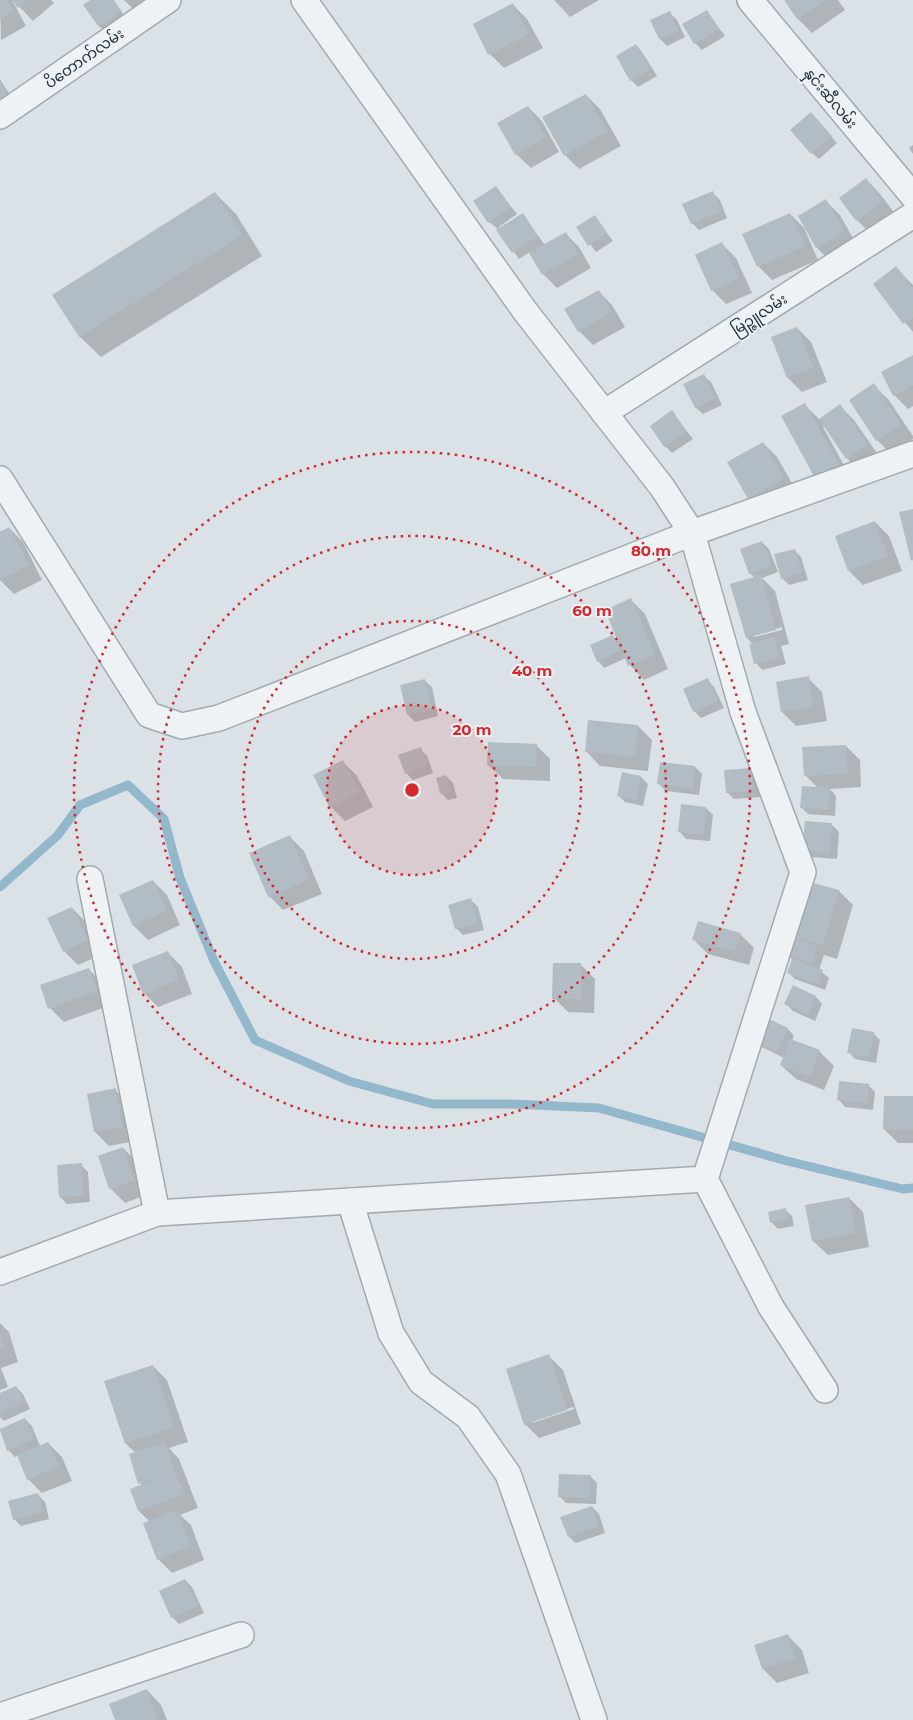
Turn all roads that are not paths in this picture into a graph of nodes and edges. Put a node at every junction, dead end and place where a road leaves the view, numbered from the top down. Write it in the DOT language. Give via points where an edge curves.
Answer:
graph roads {
  1 [pos="168,0"];
  2 [pos="304,0"];
  3 [pos="750,0"];
  4 [pos="0,116"];
  5 [pos="913,196"];
  6 [pos="913,215"];
  7 [pos="604,413"];
  8 [pos="913,454"];
  9 [pos="0,479"];
  10 [pos="692,533"];
  11 [pos="90,879"];
  12 [pos="708,1169"];
  13 [pos="350,1201"];
  14 [pos="156,1213"];
  15 [pos="0,1272"];
  16 [pos="824,1390"];
  17 [pos="241,1635"];
  18 [pos="0,1716"];
  19 [pos="594,1720"];
  1 -- 4 [label="street, ပိတောက်လမ်း"];
  2 -- 7 [label="street" via="525,311"];
  3 -- 5 [label="street, နှင်းဆီလမ်း"];
  6 -- 7 [label="street, မြဉ္ဇူလမ်း"];
  7 -- 10 [label="street" via="662,487"];
  8 -- 10 [label="street"];
  9 -- 10 [label="street" via="149,714 182,726 219,718"];
  10 -- 12 [label="street" via="743,712 803,872"];
  11 -- 14 [label="street"];
  12 -- 13 [label="street"];
  12 -- 16 [label="street" via="771,1307"];
  13 -- 14 [label="street"];
  13 -- 19 [label="street" via="392,1333 421,1382 468,1417 508,1474"];
  14 -- 15 [label="street"];
  17 -- 18 [label="street"];
}
